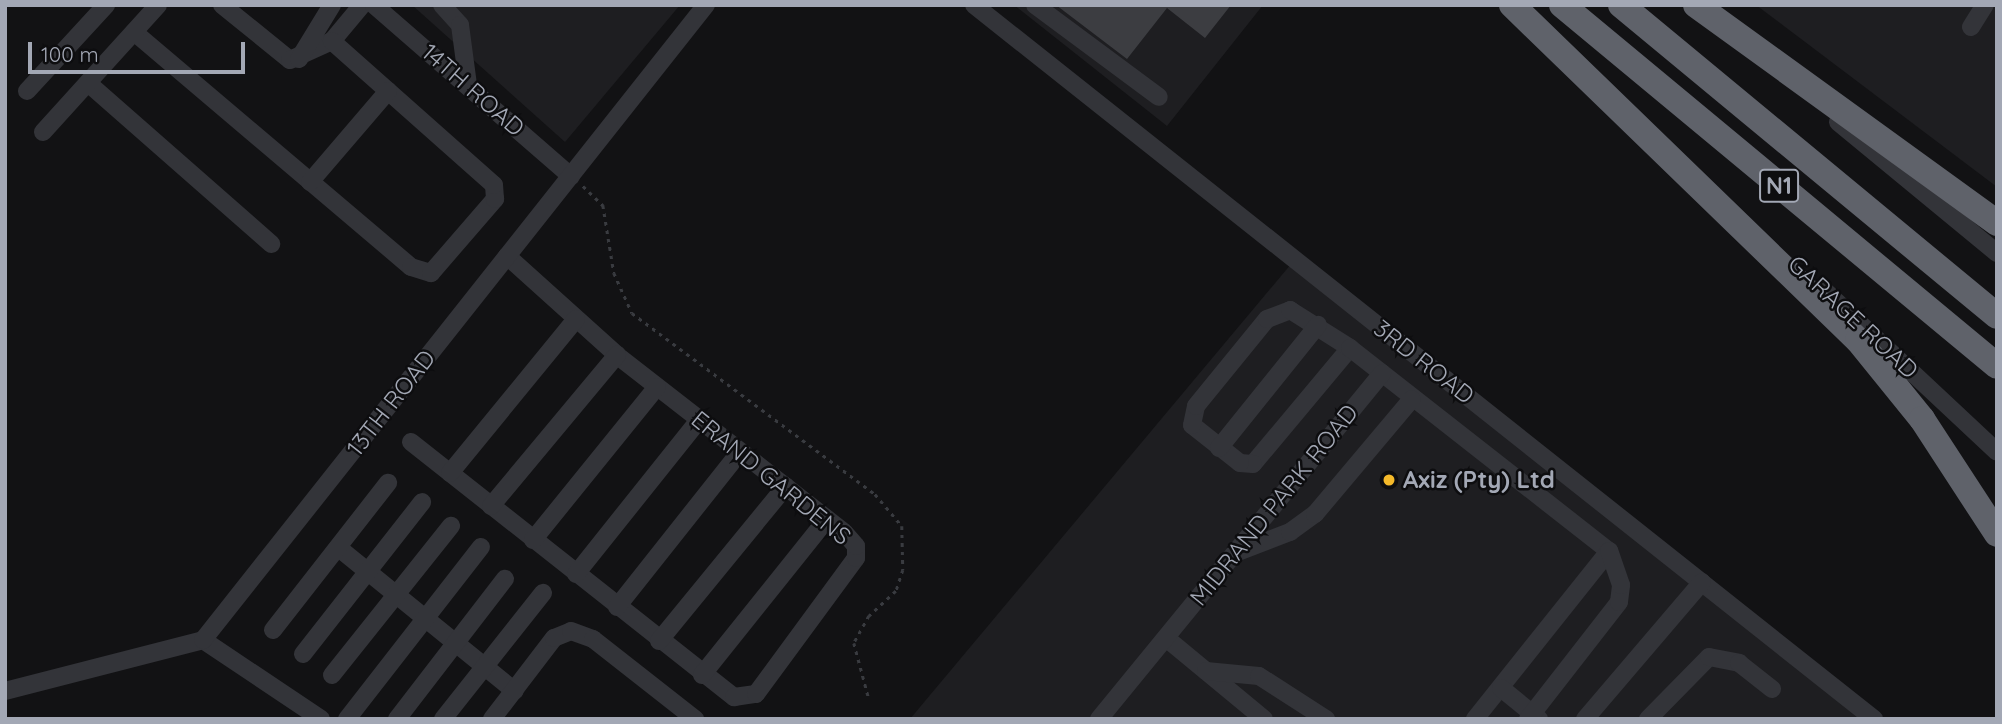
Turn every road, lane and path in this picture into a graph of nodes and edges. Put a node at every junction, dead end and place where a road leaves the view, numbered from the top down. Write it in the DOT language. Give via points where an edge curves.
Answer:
graph roads {
  1 [pos="106,5"];
  2 [pos="158,5"];
  3 [pos="222,5"];
  4 [pos="332,5"];
  5 [pos="362,5"];
  6 [pos="374,5"];
  7 [pos="442,5"];
  8 [pos="706,5"];
  9 [pos="974,5"];
  10 [pos="1035,5"];
  11 [pos="1512,5"];
  12 [pos="1562,5"];
  13 [pos="1621,5"];
  14 [pos="1696,5"];
  15 [pos="1986,5"];
  16 [pos="1720,23"];
  17 [pos="1970,27"];
  18 [pos="134,32"];
  19 [pos="332,41"];
  20 [pos="299,59"];
  21 [pos="88,83"];
  22 [pos="468,85"];
  23 [pos="27,91"];
  24 [pos="388,91"];
  25 [pos="1159,97"];
  26 [pos="43,132"];
  27 [pos="569,178"];
  28 [pos="310,182"];
  29 [pos="1706,187"];
  30 [pos="1997,223"];
  31 [pos="271,244"];
  32 [pos="1997,253"];
  33 [pos="507,256"];
  34 [pos="1997,316"];
  35 [pos="576,319"];
  36 [pos="1318,325"];
  37 [pos="1350,348"];
  38 [pos="617,355"];
  39 [pos="1997,366"];
  40 [pos="1382,373"];
  41 [pos="657,387"];
  42 [pos="1412,398"];
  43 [pos="699,420"];
  44 [pos="411,442"];
  45 [pos="1219,448"];
  46 [pos="740,452"];
  47 [pos="1997,452"];
  48 [pos="450,473"];
  49 [pos="388,483"];
  50 [pos="786,486"];
  51 [pos="422,502"];
  52 [pos="491,506"];
  53 [pos="827,519"];
  54 [pos="451,526"];
  55 [pos="1997,534"];
  56 [pos="533,540"];
  57 [pos="481,547"];
  58 [pos="340,549"];
  59 [pos="1609,551"];
  60 [pos="1235,553"];
  61 [pos="369,571"];
  62 [pos="576,574"];
  63 [pos="505,579"];
  64 [pos="1702,582"];
  65 [pos="398,593"];
  66 [pos="543,593"];
  67 [pos="617,607"];
  68 [pos="428,616"];
  69 [pos="273,630"];
  70 [pos="1166,638"];
  71 [pos="203,640"];
  72 [pos="457,641"];
  73 [pos="659,641"];
  74 [pos="303,654"];
  75 [pos="485,665"];
  76 [pos="1206,671"];
  77 [pos="332,675"];
  78 [pos="702,675"];
  79 [pos="1501,688"];
  80 [pos="1772,689"];
  81 [pos="5,691"];
  82 [pos="515,691"];
  83 [pos="869,699"];
  84 [pos="1533,717"];
  85 [pos="321,719"];
  86 [pos="347,719"];
  87 [pos="397,719"];
  88 [pos="443,719"];
  89 [pos="492,719"];
  90 [pos="695,719"];
  91 [pos="1100,719"];
  92 [pos="1264,719"];
  93 [pos="1326,719"];
  94 [pos="1475,719"];
  95 [pos="1585,719"];
  96 [pos="1648,719"];
  97 [pos="1874,719"];
  1 -- 23 [label="street"];
  2 -- 18 [label="street"];
  3 -- 20 [label="street" via="285,58"];
  4 -- 20 [label="street"];
  5 -- 19 [label="street"];
  6 -- 22 [label="street, 14TH ROAD"];
  7 -- 22 [label="street" via="460,25"];
  8 -- 27 [label="street, 13TH ROAD"];
  9 -- 64 [label="street, 3RD ROAD"];
  10 -- 25 [label="street"];
  11 -- 29 [label="highway"];
  12 -- 39 [label="highway, N1"];
  13 -- 34 [label="highway, N1"];
  14 -- 16 [label="highway"];
  15 -- 17 [label="street"];
  16 -- 30 [label="highway"];
  16 -- 32 [label="street"];
  18 -- 21 [label="street"];
  18 -- 28 [label="street"];
  19 -- 20 [label="street"];
  19 -- 24 [label="street"];
  21 -- 26 [label="street"];
  21 -- 31 [label="street"];
  22 -- 27 [label="street, 14TH ROAD"];
  24 -- 28 [label="street"];
  24 -- 28 [label="street" via="494,185 495,199 441,268 431,273 411,267"];
  27 -- 33 [label="street, 13TH ROAD"];
  27 -- 83 [label="path" via="603,205 614,273 632,313 875,495 902,526 903,570 896,590 869,616 854,643"];
  29 -- 47 [label="street, GARAGE ROAD"];
  29 -- 55 [label="highway" via="1893,381"];
  33 -- 35 [label="street, ERAND GARDENS"];
  33 -- 71 [label="street, 13TH ROAD"];
  35 -- 38 [label="street, ERAND GARDENS"];
  35 -- 48 [label="street"];
  36 -- 37 [label="street"];
  36 -- 45 [label="street"];
  36 -- 45 [label="street" via="1278,310 1203,396 1192,425"];
  37 -- 40 [label="street"];
  37 -- 45 [label="street" via="1256,462 1240,463"];
  38 -- 41 [label="street, ERAND GARDENS"];
  38 -- 52 [label="street"];
  40 -- 42 [label="street"];
  40 -- 60 [label="street, MIDRAND PARK ROAD"];
  41 -- 43 [label="street, ERAND GARDENS"];
  41 -- 56 [label="street"];
  42 -- 59 [label="street"];
  42 -- 60 [label="street" via="1315,514 1290,532"];
  43 -- 46 [label="street, ERAND GARDENS"];
  43 -- 62 [label="street"];
  44 -- 48 [label="street, ERAND GARDENS"];
  46 -- 50 [label="street, ERAND GARDENS"];
  46 -- 67 [label="street"];
  48 -- 52 [label="street, ERAND GARDENS"];
  49 -- 58 [label="street"];
  50 -- 53 [label="street, ERAND GARDENS"];
  50 -- 73 [label="street"];
  51 -- 61 [label="street"];
  52 -- 56 [label="street, ERAND GARDENS"];
  53 -- 78 [label="street"];
  53 -- 78 [label="street, ERAND GARDENS" via="852,540 856,558 756,694 734,697"];
  54 -- 65 [label="street"];
  56 -- 62 [label="street, ERAND GARDENS"];
  57 -- 68 [label="street"];
  58 -- 61 [label="street"];
  58 -- 69 [label="street"];
  59 -- 79 [label="street"];
  59 -- 84 [label="street" via="1621,585 1619,602"];
  60 -- 70 [label="street, MIDRAND PARK ROAD"];
  61 -- 65 [label="street"];
  61 -- 74 [label="street"];
  62 -- 67 [label="street, ERAND GARDENS"];
  63 -- 72 [label="street"];
  64 -- 95 [label="street"];
  64 -- 97 [label="street, 3RD ROAD"];
  65 -- 68 [label="street"];
  65 -- 77 [label="street"];
  66 -- 75 [label="street"];
  67 -- 73 [label="street, ERAND GARDENS"];
  68 -- 72 [label="street"];
  68 -- 86 [label="street"];
  70 -- 76 [label="street"];
  70 -- 91 [label="street, MIDRAND PARK ROAD"];
  71 -- 81 [label="street"];
  71 -- 85 [label="street"];
  72 -- 75 [label="street"];
  72 -- 87 [label="street"];
  73 -- 78 [label="street, ERAND GARDENS"];
  75 -- 82 [label="street"];
  75 -- 88 [label="street"];
  76 -- 92 [label="street"];
  76 -- 93 [label="street" via="1259,676"];
  79 -- 84 [label="street"];
  79 -- 94 [label="street"];
  80 -- 96 [label="street" via="1739,663 1709,657"];
  82 -- 89 [label="street"];
  82 -- 90 [label="street" via="554,638 571,631 593,639"];
}
